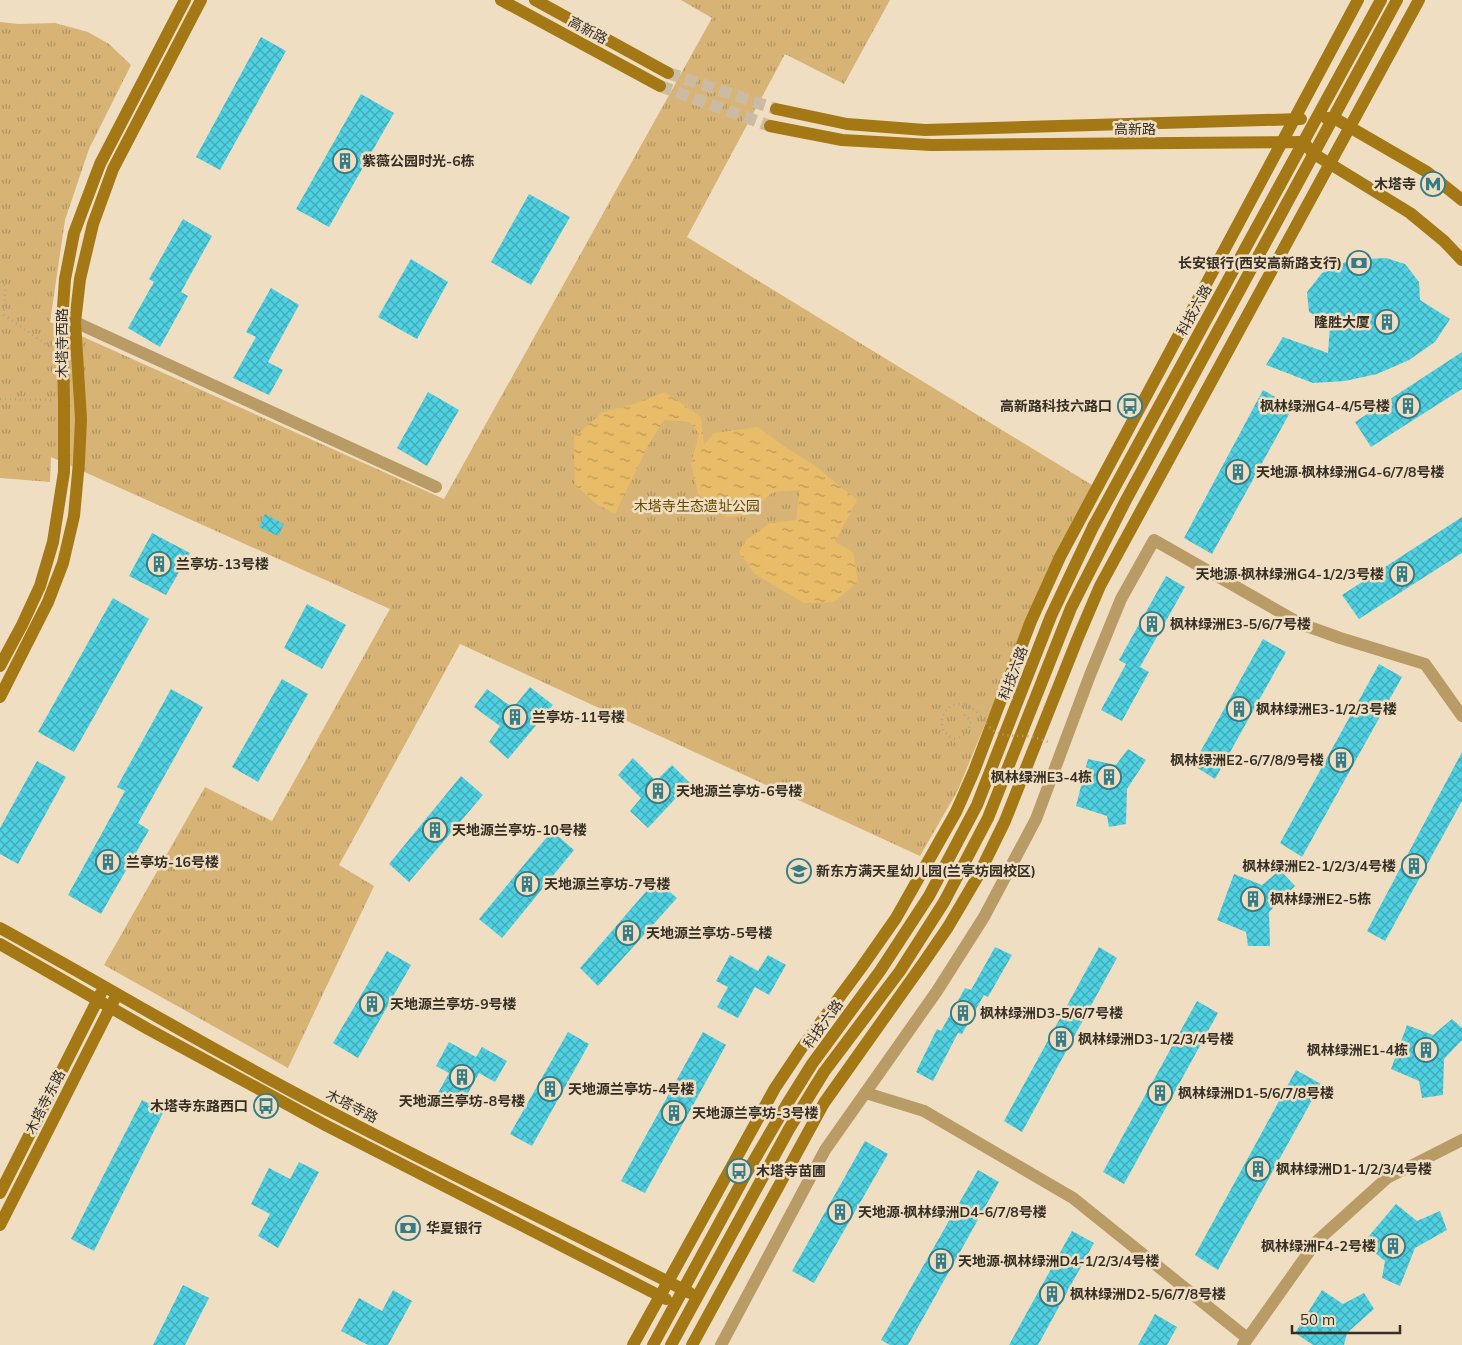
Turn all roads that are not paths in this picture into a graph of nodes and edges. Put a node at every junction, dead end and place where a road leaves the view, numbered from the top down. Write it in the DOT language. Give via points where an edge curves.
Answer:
graph roads {
  1 [pos="184,0"];
  2 [pos="201,0"];
  3 [pos="501,0"];
  4 [pos="535,0"];
  5 [pos="1358,0"];
  6 [pos="1381,0"];
  7 [pos="1397,0"];
  8 [pos="1419,0"];
  9 [pos="668,73"];
  10 [pos="660,86"];
  11 [pos="776,109"];
  12 [pos="1316,118"];
  13 [pos="1334,118"];
  14 [pos="1295,119"];
  15 [pos="770,126"];
  16 [pos="1350,128"];
  17 [pos="1281,142"];
  18 [pos="1303,142"];
  19 [pos="1314,154"];
  20 [pos="1330,164"];
  21 [pos="1462,200"];
  22 [pos="1462,260"];
  23 [pos="62,321"];
  24 [pos="75,322"];
  25 [pos="436,487"];
  26 [pos="0,666"];
  27 [pos="0,697"];
  28 [pos="1462,716"];
  29 [pos="0,928"];
  30 [pos="0,944"];
  31 [pos="104,986"];
  32 [pos="118,994"];
  33 [pos="97,999"];
  34 [pos="111,1007"];
  35 [pos="866,1093"];
  36 [pos="1462,1140"];
  37 [pos="0,1192"];
  38 [pos="0,1225"];
  39 [pos="667,1281"];
  40 [pos="684,1290"];
  41 [pos="659,1296"];
  42 [pos="697,1296"];
  43 [pos="675,1304"];
  44 [pos="689,1311"];
  45 [pos="1245,1342"];
  46 [pos="633,1345"];
  47 [pos="653,1345"];
  48 [pos="671,1345"];
  49 [pos="692,1345"];
  50 [pos="721,1345"];
  1 -- 23 [label="main road, 木塔寺西路" via="100,164 86,198 74,233 65,279"];
  2 -- 24 [label="main road, 木塔寺西路" via="113,169 93,224 80,278"];
  3 -- 10 [label="main road, 高新路"];
  4 -- 9 [label="main road, 高新路"];
  5 -- 14 [label="main road"];
  6 -- 12 [label="main road, 科技六路"];
  7 -- 13 [label="main road"];
  8 -- 16 [label="main road"];
  11 -- 14 [label="main road, 高新路" via="847,124 924,130"];
  12 -- 13 [label="main road, 高新路"];
  12 -- 14 [label="main road, 高新路"];
  12 -- 18 [label="main road, 科技六路"];
  13 -- 16 [label="main road"];
  13 -- 19 [label="main road"];
  14 -- 17 [label="main road"];
  15 -- 17 [label="main road, 高新路" via="842,140 931,145"];
  16 -- 20 [label="main road"];
  16 -- 21 [label="main road" via="1427,172"];
  17 -- 18 [label="main road, 高新路"];
  17 -- 39 [label="main road" via="1060,557 1031,621 956,812 896,918 775,1088"];
  18 -- 19 [label="main road"];
  18 -- 40 [label="main road, 科技六路" via="1092,528 1051,616 977,806 951,855 880,971 787,1104"];
  19 -- 20 [label="main road"];
  19 -- 42 [label="main road" via="1126,500 1072,608 988,818 944,902 900,971 824,1072"];
  20 -- 22 [label="main road" via="1410,213"];
  20 -- 49 [label="main road" via="1100,586 1005,821 978,876 929,955 824,1103"];
  23 -- 24 [label="street"];
  23 -- 26 [label="main road, 木塔寺西路" via="64,472 53,542 40,586"];
  24 -- 25 [label="street"];
  24 -- 27 [label="main road, 木塔寺西路" via="80,419 74,516 63,564 48,602"];
  28 -- 35 [label="street" via="1425,664 1301,624 1154,540 1121,600 1036,819 979,925"];
  29 -- 31 [label="main road, 木塔寺路"];
  30 -- 33 [label="main road"];
  31 -- 32 [label="main road, 木塔寺路"];
  31 -- 33 [label="main road, 木塔寺东路"];
  32 -- 34 [label="main road, 木塔寺东路"];
  32 -- 39 [label="main road, 木塔寺路" via="332,1113"];
  33 -- 34 [label="main road"];
  33 -- 37 [label="main road, 木塔寺东路"];
  34 -- 38 [label="main road, 木塔寺东路"];
  34 -- 41 [label="main road" via="327,1126"];
  35 -- 45 [label="street" via="924,1111 1073,1198"];
  35 -- 50 [label="street" via="825,1150"];
  36 -- 45 [label="street" via="1387,1178 1316,1242"];
  39 -- 40 [label="main road, 木塔寺路"];
  39 -- 41 [label="main road"];
  40 -- 42 [label="main road, 木塔寺路"];
  40 -- 43 [label="main road, 科技六路"];
  41 -- 43 [label="main road"];
  41 -- 46 [label="main road"];
  42 -- 44 [label="main road"];
  43 -- 44 [label="main road"];
  43 -- 47 [label="main road, 科技六路"];
  44 -- 48 [label="main road"];
}
